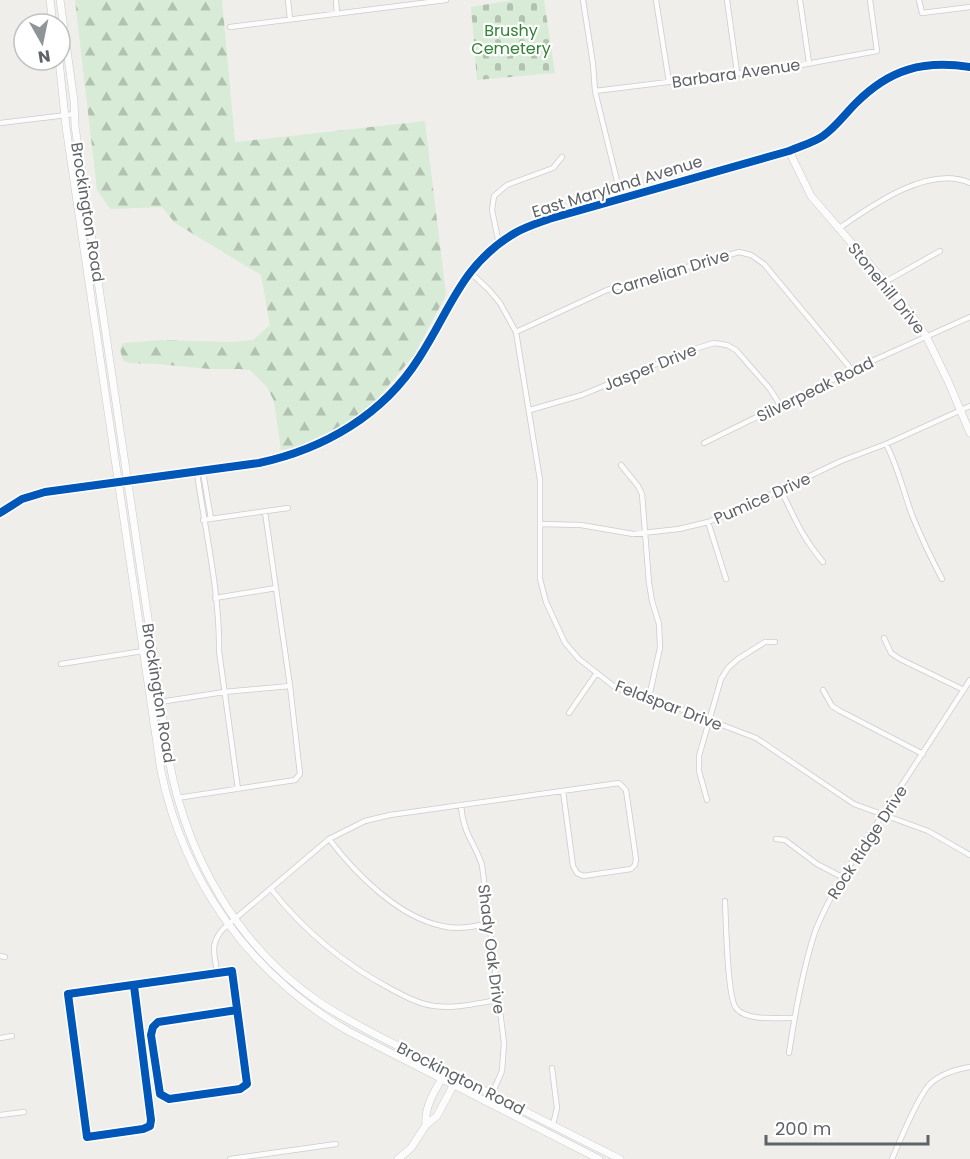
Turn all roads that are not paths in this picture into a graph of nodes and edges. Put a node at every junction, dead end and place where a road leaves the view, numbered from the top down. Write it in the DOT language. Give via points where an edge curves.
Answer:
graph roads {
  1 [pos="60,0"];
  2 [pos="288,0"];
  3 [pos="336,0"];
  4 [pos="446,0"];
  5 [pos="583,0"];
  6 [pos="656,0"];
  7 [pos="727,0"];
  8 [pos="800,0"];
  9 [pos="870,0"];
  10 [pos="919,0"];
  11 [pos="416,2"];
  12 [pos="970,7"];
  13 [pos="338,14"];
  14 [pos="290,19"];
  15 [pos="230,27"];
  16 [pos="809,63"];
  17 [pos="970,67"];
  18 [pos="60,72"];
  19 [pos="737,72"];
  20 [pos="669,82"];
  21 [pos="595,92"];
  22 [pos="75,114"];
  23 [pos="66,115"];
  24 [pos="0,123"];
  25 [pos="789,151"];
  26 [pos="562,157"];
  27 [pos="970,183"];
  28 [pos="621,197"];
  29 [pos="838,229"];
  30 [pos="499,244"];
  31 [pos="940,251"];
  32 [pos="470,272"];
  33 [pos="885,282"];
  34 [pos="970,317"];
  35 [pos="516,332"];
  36 [pos="926,336"];
  37 [pos="852,370"];
  38 [pos="780,405"];
  39 [pos="970,406"];
  40 [pos="530,410"];
  41 [pos="960,410"];
  42 [pos="970,433"];
  43 [pos="704,443"];
  44 [pos="886,444"];
  45 [pos="621,465"];
  46 [pos="200,472"];
  47 [pos="128,482"];
  48 [pos="119,483"];
  49 [pos="781,490"];
  50 [pos="288,508"];
  51 [pos="265,512"];
  52 [pos="0,513"];
  53 [pos="211,519"];
  54 [pos="203,520"];
  55 [pos="708,522"];
  56 [pos="541,524"];
  57 [pos="646,534"];
  58 [pos="823,562"];
  59 [pos="726,579"];
  60 [pos="942,579"];
  61 [pos="276,588"];
  62 [pos="215,597"];
  63 [pos="884,638"];
  64 [pos="775,642"];
  65 [pos="143,651"];
  66 [pos="61,664"];
  67 [pos="596,674"];
  68 [pos="970,680"];
  69 [pos="290,686"];
  70 [pos="823,690"];
  71 [pos="964,690"];
  72 [pos="224,692"];
  73 [pos="649,697"];
  74 [pos="160,702"];
  75 [pos="569,713"];
  76 [pos="709,720"];
  77 [pos="923,754"];
  78 [pos="238,789"];
  79 [pos="563,791"];
  80 [pos="177,798"];
  81 [pos="707,800"];
  82 [pos="461,805"];
  83 [pos="883,816"];
  84 [pos="329,838"];
  85 [pos="777,839"];
  86 [pos="970,855"];
  87 [pos="842,876"];
  88 [pos="271,889"];
  89 [pos="725,901"];
  90 [pos="232,923"];
  91 [pos="489,923"];
  92 [pos="218,973"];
  93 [pos="134,986"];
  94 [pos="499,1000"];
  95 [pos="237,1010"];
  96 [pos="794,1018"];
  97 [pos="12,1036"];
  98 [pos="0,1038"];
  99 [pos="789,1053"];
  100 [pos="970,1067"];
  101 [pos="552,1068"];
  102 [pos="446,1071"];
  103 [pos="458,1077"];
  104 [pos="441,1079"];
  105 [pos="453,1085"];
  106 [pos="492,1094"];
  107 [pos="433,1096"];
  108 [pos="444,1101"];
  109 [pos="24,1112"];
  110 [pos="0,1115"];
  111 [pos="426,1125"];
  112 [pos="553,1125"];
  113 [pos="336,1144"];
  114 [pos="230,1159"];
  115 [pos="398,1159"];
  116 [pos="599,1159"];
  117 [pos="620,1159"];
  118 [pos="892,1159"];
  1 -- 22 [label="main road, Brockington Road"];
  2 -- 14 [label="street"];
  3 -- 13 [label="street"];
  4 -- 11 [label="street"];
  5 -- 21 [label="street"];
  6 -- 20 [label="street"];
  7 -- 19 [label="street"];
  8 -- 16 [label="street"];
  9 -- 16 [label="street, Barbara Avenue" via="877,51"];
  10 -- 12 [label="street" via="922,13"];
  11 -- 13 [label="street"];
  13 -- 14 [label="street"];
  14 -- 15 [label="street"];
  16 -- 19 [label="street, Barbara Avenue"];
  17 -- 25 [label="main road, East Maryland Avenue" via="919,66 889,77 871,89 834,128"];
  18 -- 23 [label="main road, Brockington Road"];
  19 -- 20 [label="street, Barbara Avenue"];
  20 -- 21 [label="street, Barbara Avenue"];
  21 -- 28 [label="street"];
  22 -- 23 [label="street"];
  22 -- 47 [label="main road, Brockington Road"];
  23 -- 24 [label="street"];
  23 -- 48 [label="main road, Brockington Road"];
  25 -- 28 [label="main road, East Maryland Avenue"];
  25 -- 29 [label="main road, Stonehill Drive" via="811,196"];
  26 -- 30 [label="street" via="553,168 507,185 494,196 492,210"];
  27 -- 29 [label="street" via="956,178 920,181"];
  28 -- 30 [label="main road, East Maryland Avenue" via="549,219"];
  29 -- 33 [label="main road, Stonehill Drive"];
  30 -- 32 [label="main road, East Maryland Avenue"];
  31 -- 33 [label="street"];
  32 -- 35 [label="street, Feldspar Drive" via="500,303"];
  32 -- 46 [label="main road, East Maryland Avenue" via="410,372 355,424 290,456"];
  33 -- 36 [label="main road, Stonehill Drive"];
  34 -- 36 [label="street, Silverpeak Road"];
  35 -- 37 [label="street, Carnelian Drive" via="607,290 739,252 764,264"];
  35 -- 40 [label="street, Feldspar Drive"];
  36 -- 37 [label="street, Silverpeak Road"];
  36 -- 41 [label="main road, Stonehill Drive"];
  37 -- 38 [label="street, Silverpeak Road"];
  38 -- 40 [label="street, Jasper Drive" via="742,355 732,347 714,342 582,395"];
  38 -- 43 [label="street, Silverpeak Road"];
  39 -- 41 [label="street, Pumice Drive"];
  40 -- 56 [label="street, Feldspar Drive" via="540,480"];
  41 -- 42 [label="main road, Stonehill Drive"];
  41 -- 44 [label="street, Pumice Drive"];
  44 -- 49 [label="street, Pumice Drive"];
  44 -- 60 [label="street" via="925,547"];
  45 -- 57 [label="street" via="642,494"];
  46 -- 47 [label="main road, East Maryland Avenue"];
  46 -- 53 [label="street"];
  46 -- 54 [label="street"];
  47 -- 48 [label="main road, East Maryland Avenue"];
  47 -- 74 [label="main road, Brockington Road"];
  48 -- 52 [label="main road, East Maryland Avenue" via="45,492"];
  48 -- 65 [label="main road, Brockington Road"];
  49 -- 55 [label="street, Pumice Drive"];
  49 -- 58 [label="street" via="799,530"];
  50 -- 51 [label="street"];
  51 -- 53 [label="street"];
  51 -- 61 [label="street"];
  53 -- 54 [label="street"];
  54 -- 62 [label="street"];
  55 -- 57 [label="street, Pumice Drive"];
  55 -- 59 [label="street"];
  56 -- 57 [label="street, Pumice Drive"];
  56 -- 67 [label="street, Feldspar Drive" via="540,579 546,602 565,643"];
  57 -- 73 [label="street" via="660,648"];
  61 -- 62 [label="street"];
  61 -- 69 [label="street"];
  62 -- 72 [label="street"];
  63 -- 71 [label="street" via="900,659"];
  64 -- 76 [label="street" via="765,642 728,668"];
  65 -- 66 [label="street"];
  65 -- 90 [label="main road, Brockington Road" via="161,771 171,810 192,865 212,901"];
  67 -- 73 [label="street, Feldspar Drive" via="616,688"];
  67 -- 75 [label="street"];
  68 -- 71 [label="street, Rock Ridge Drive"];
  69 -- 72 [label="street"];
  69 -- 78 [label="street" via="299,777"];
  70 -- 77 [label="street" via="832,706"];
  71 -- 77 [label="street, Rock Ridge Drive"];
  72 -- 74 [label="street"];
  72 -- 78 [label="street"];
  73 -- 76 [label="street, Feldspar Drive"];
  74 -- 80 [label="main road, Brockington Road"];
  76 -- 81 [label="street" via="699,756"];
  76 -- 83 [label="street, Feldspar Drive" via="756,738 840,796"];
  77 -- 83 [label="street, Rock Ridge Drive"];
  78 -- 80 [label="street"];
  79 -- 79 [label="street" via="619,783 626,790 635,865 583,876 577,873"];
  79 -- 82 [label="street"];
  80 -- 90 [label="main road, Brockington Road" via="198,857"];
  82 -- 84 [label="street" via="374,818"];
  82 -- 91 [label="street, Shady Oak Drive" via="464,829 482,866"];
  83 -- 86 [label="street, Feldspar Drive" via="928,831"];
  83 -- 87 [label="street, Rock Ridge Drive"];
  84 -- 88 [label="street"];
  84 -- 91 [label="street" via="366,880 424,920 452,928"];
  85 -- 87 [label="street" via="785,840 804,856"];
  87 -- 96 [label="street, Rock Ridge Drive" via="814,934"];
  88 -- 90 [label="street"];
  88 -- 94 [label="street" via="323,944 361,972 406,996 439,1007"];
  89 -- 96 [label="street" via="729,973 736,1008 745,1015"];
  90 -- 92 [label="street" via="215,938"];
  90 -- 102 [label="main road, Brockington Road" via="311,996 369,1032"];
  90 -- 104 [label="main road, Brockington Road" via="262,965 307,1005"];
  91 -- 94 [label="street, Shady Oak Drive"];
  92 -- 93 [label="street"];
  92 -- 95 [label="street" via="232,971"];
  93 -- 93 [label="street" via="68,994 87,1137 150,1126"];
  94 -- 106 [label="street, Shady Oak Drive" via="505,1053"];
  95 -- 95 [label="street" via="247,1084 240,1089 169,1100 160,1094 153,1027 158,1022"];
  96 -- 99 [label="street, Rock Ridge Drive"];
  97 -- 98 [label="street"];
  100 -- 118 [label="street" via="949,1071 929,1084"];
  101 -- 112 [label="street" via="557,1108"];
  102 -- 103 [label="main road, Brockington Road"];
  102 -- 104 [label="main road"];
  103 -- 105 [label="main road"];
  103 -- 106 [label="main road, Brockington Road"];
  104 -- 105 [label="main road, Brockington Road"];
  104 -- 107 [label="main road"];
  105 -- 108 [label="main road"];
  105 -- 116 [label="main road, Brockington Road"];
  106 -- 112 [label="main road, Brockington Road"];
  107 -- 108 [label="main road"];
  107 -- 111 [label="main road" via="426,1112"];
  108 -- 111 [label="main road" via="437,1116"];
  109 -- 110 [label="street"];
  111 -- 115 [label="main road" via="411,1148"];
  112 -- 117 [label="main road, Brockington Road"];
  113 -- 114 [label="street"];
}
